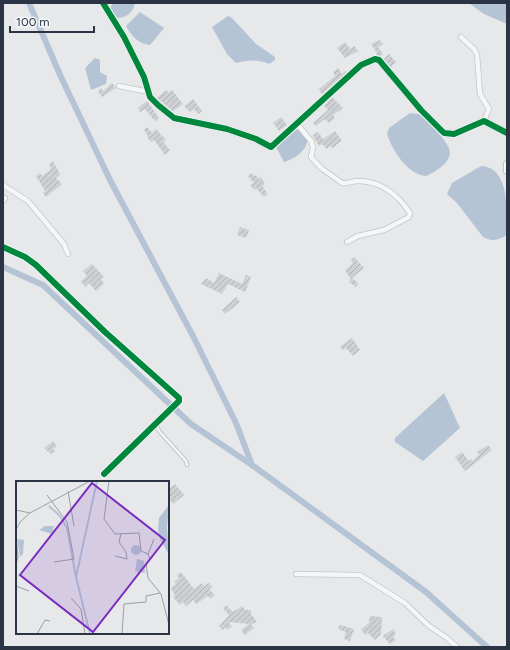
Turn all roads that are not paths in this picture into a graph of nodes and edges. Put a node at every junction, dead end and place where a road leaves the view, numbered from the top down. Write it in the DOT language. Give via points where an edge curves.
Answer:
graph roads {
  1 [pos="103,3"];
  2 [pos="461,37"];
  3 [pos="119,86"];
  4 [pos="149,92"];
  5 [pos="484,120"];
  6 [pos="297,124"];
  7 [pos="507,133"];
  8 [pos="507,164"];
  9 [pos="507,171"];
  10 [pos="3,185"];
  11 [pos="347,242"];
  12 [pos="3,247"];
  13 [pos="68,254"];
  14 [pos="156,424"];
  15 [pos="187,465"];
  16 [pos="104,474"];
  17 [pos="296,574"];
  18 [pos="457,647"];
  1 -- 4 [label="street" via="124,37"];
  2 -- 5 [label="street" via="477,54 480,94 489,109"];
  3 -- 4 [label="street"];
  4 -- 6 [label="street" via="158,105 174,118 227,129 271,147"];
  5 -- 6 [label="street" via="454,134 444,133 379,60 375,59 361,65"];
  5 -- 7 [label="street"];
  6 -- 11 [label="street" via="311,140 311,157 327,172 342,183 359,181 382,186 395,195 410,213 409,217 384,230 358,236"];
  8 -- 9 [label="street"];
  10 -- 13 [label="street" via="28,201 64,244"];
  12 -- 14 [label="street" via="36,265 105,332 178,396 179,401"];
  14 -- 15 [label="lane"];
  14 -- 16 [label="street"];
  17 -- 18 [label="street" via="360,575 405,603 429,626"];
}
